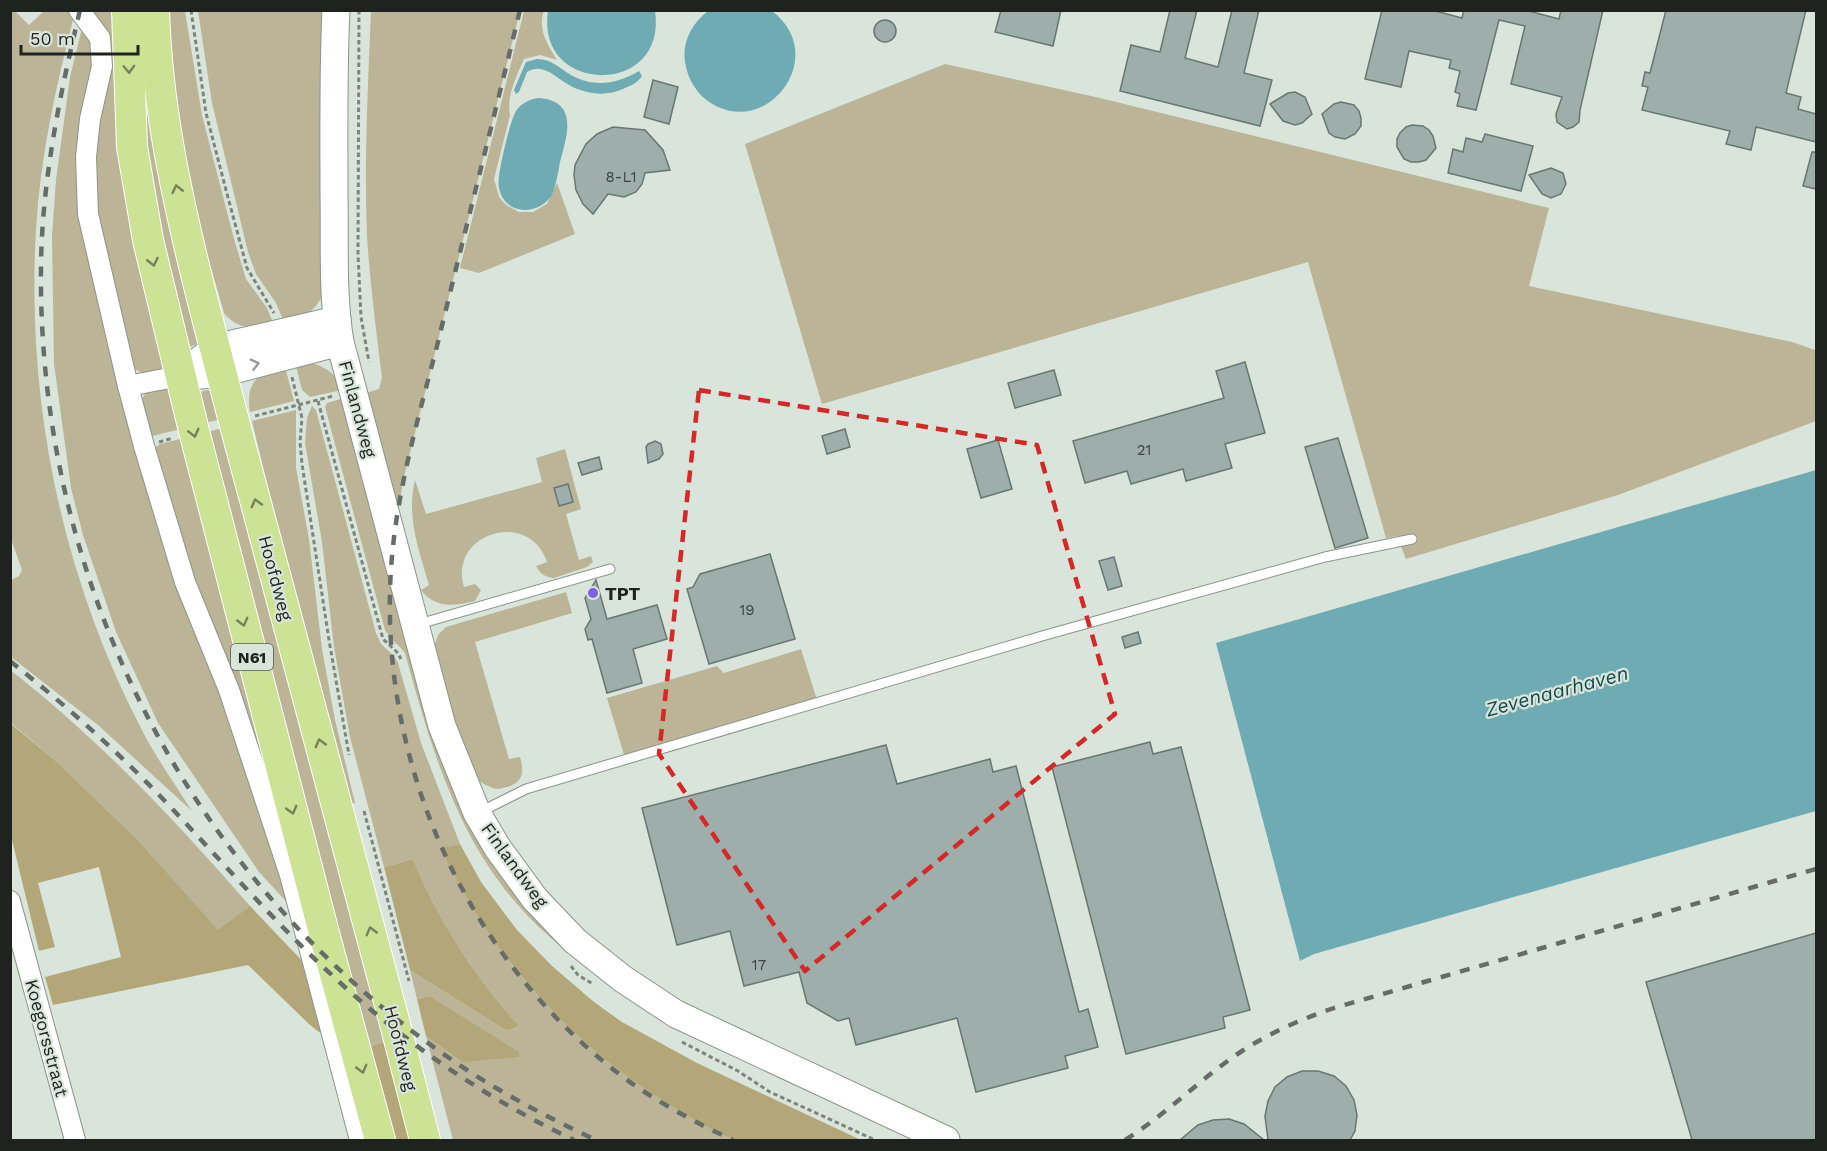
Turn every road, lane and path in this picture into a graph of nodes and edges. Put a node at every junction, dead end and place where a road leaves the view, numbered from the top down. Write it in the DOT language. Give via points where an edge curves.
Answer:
graph roads {
  1 [pos="79,10"];
  2 [pos="127,10"];
  3 [pos="153,10"];
  4 [pos="191,10"];
  5 [pos="336,10"];
  6 [pos="339,331"];
  7 [pos="284,344"];
  8 [pos="218,361"];
  9 [pos="180,376"];
  10 [pos="128,386"];
  11 [pos="318,401"];
  12 [pos="1412,539"];
  13 [pos="610,569"];
  14 [pos="415,625"];
  15 [pos="402,663"];
  16 [pos="349,759"];
  17 [pos="362,805"];
  18 [pos="477,813"];
  19 [pos="10,900"];
  20 [pos="411,990"];
  21 [pos="75,1140"];
  22 [pos="360,1140"];
  23 [pos="381,1140"];
  24 [pos="425,1140"];
  25 [pos="946,1140"];
  1 -- 10 [label="street" via="100,38 102,66 86,157 88,213"];
  2 -- 9 [label="main road, N61, one-way" via="132,147 148,240"];
  8 -- 3 [label="main road, Hoofdweg / N61, one-way" via="172,168 157,79"];
  4 -- 7 [label="path" via="207,113 247,268 273,311"];
  5 -- 6 [label="street, Finlandweg"];
  6 -- 7 [label="street"];
  6 -- 14 [label="street, Finlandweg"];
  7 -- 8 [label="street"];
  7 -- 16 [label="path" via="302,418 302,464"];
  8 -- 9 [label="street"];
  24 -- 8 [label="main road, Hoofdweg / N61, one-way"];
  9 -- 10 [label="street"];
  9 -- 23 [label="main road, N61, one-way"];
  10 -- 22 [label="street" via="185,582 229,690 290,875"];
  11 -- 15 [label="path, Finlandweg" via="383,639 398,653"];
  12 -- 18 [label="lane" via="1325,557 1042,636 526,789"];
  13 -- 14 [label="lane"];
  14 -- 18 [label="street, Finlandweg" via="442,726"];
  17 -- 20 [label="path"];
  18 -- 25 [label="street, Finlandweg" via="535,899 576,941 623,979 676,1014"];
  19 -- 21 [label="street, Koegorsstraat"];
}
